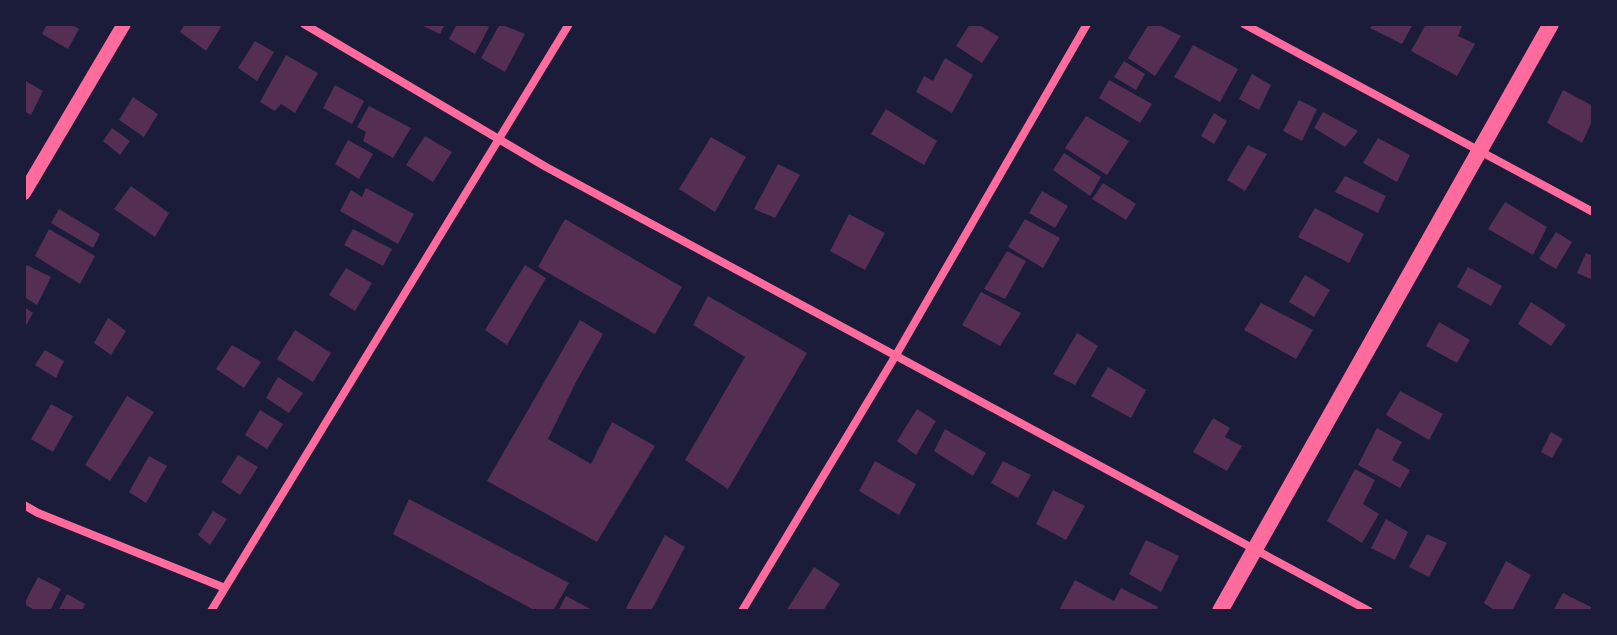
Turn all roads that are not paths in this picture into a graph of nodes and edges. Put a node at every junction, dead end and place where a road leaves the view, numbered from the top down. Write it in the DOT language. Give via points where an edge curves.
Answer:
graph roads {
  1 [pos="124,24"];
  2 [pos="304,24"];
  3 [pos="569,24"];
  4 [pos="1087,24"];
  5 [pos="1244,24"];
  6 [pos="1551,24"];
  7 [pos="500,140"];
  8 [pos="1480,152"];
  9 [pos="24,193"];
  10 [pos="1593,212"];
  11 [pos="896,355"];
  12 [pos="24,505"];
  13 [pos="1255,550"];
  14 [pos="225,588"];
  15 [pos="211,611"];
  16 [pos="742,611"];
  17 [pos="1220,611"];
  18 [pos="1369,611"];
  1 -- 9 [label="street"];
  2 -- 7 [label="street"];
  3 -- 7 [label="street"];
  4 -- 11 [label="street"];
  5 -- 8 [label="street"];
  6 -- 8 [label="main road"];
  7 -- 11 [label="street"];
  7 -- 14 [label="street"];
  8 -- 10 [label="street"];
  8 -- 13 [label="main road"];
  11 -- 13 [label="street"];
  11 -- 16 [label="street"];
  12 -- 14 [label="street"];
  13 -- 17 [label="main road"];
  13 -- 18 [label="street"];
  14 -- 15 [label="street"];
}
